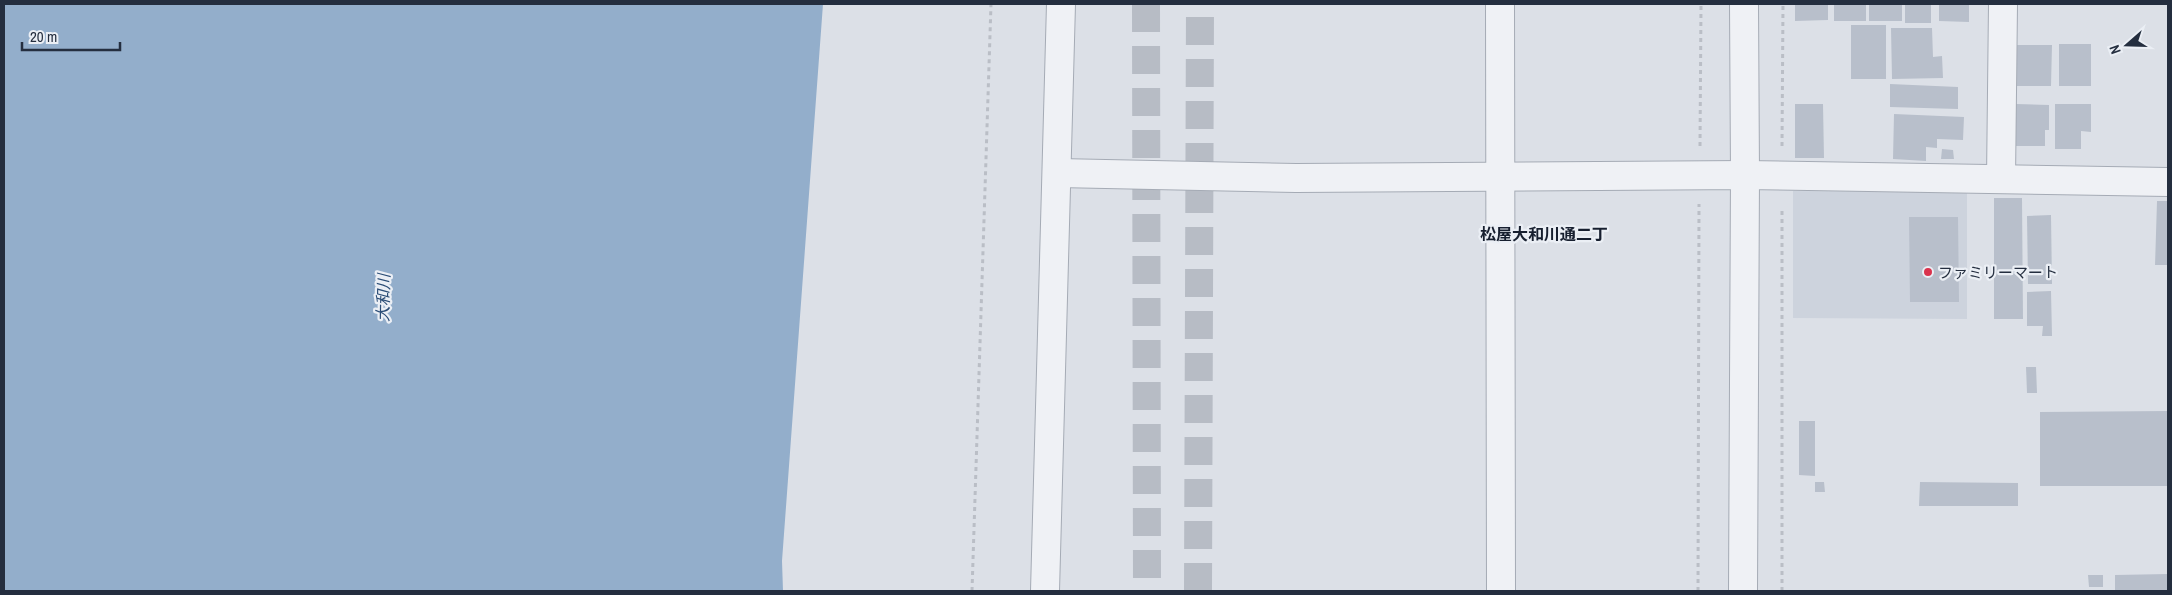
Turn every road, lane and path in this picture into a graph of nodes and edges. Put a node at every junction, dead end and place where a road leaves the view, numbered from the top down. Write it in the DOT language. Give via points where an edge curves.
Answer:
graph roads {
  1 [pos="992,4"];
  2 [pos="1061,4"];
  3 [pos="1500,4"];
  4 [pos="1701,4"];
  5 [pos="1744,4"];
  6 [pos="1783,4"];
  7 [pos="2003,4"];
  8 [pos="1058,173"];
  9 [pos="1700,175"];
  10 [pos="1745,175"];
  11 [pos="1782,176"];
  12 [pos="1500,177"];
  13 [pos="2002,179"];
  14 [pos="2168,182"];
  15 [pos="972,591"];
  16 [pos="1044,591"];
  17 [pos="1501,591"];
  18 [pos="1698,591"];
  19 [pos="1743,591"];
  20 [pos="1782,591"];
  1 -- 15 [label="path"];
  2 -- 8 [label="street"];
  3 -- 12 [label="street"];
  4 -- 9 [label="path"];
  5 -- 10 [label="street"];
  6 -- 11 [label="path"];
  7 -- 13 [label="street"];
  8 -- 12 [label="street" via="1296,178"];
  8 -- 16 [label="street"];
  9 -- 10 [label="street"];
  9 -- 12 [label="street"];
  9 -- 18 [label="path"];
  10 -- 11 [label="street"];
  10 -- 19 [label="street"];
  11 -- 13 [label="street"];
  11 -- 20 [label="path"];
  12 -- 17 [label="street"];
  13 -- 14 [label="street"];
}
